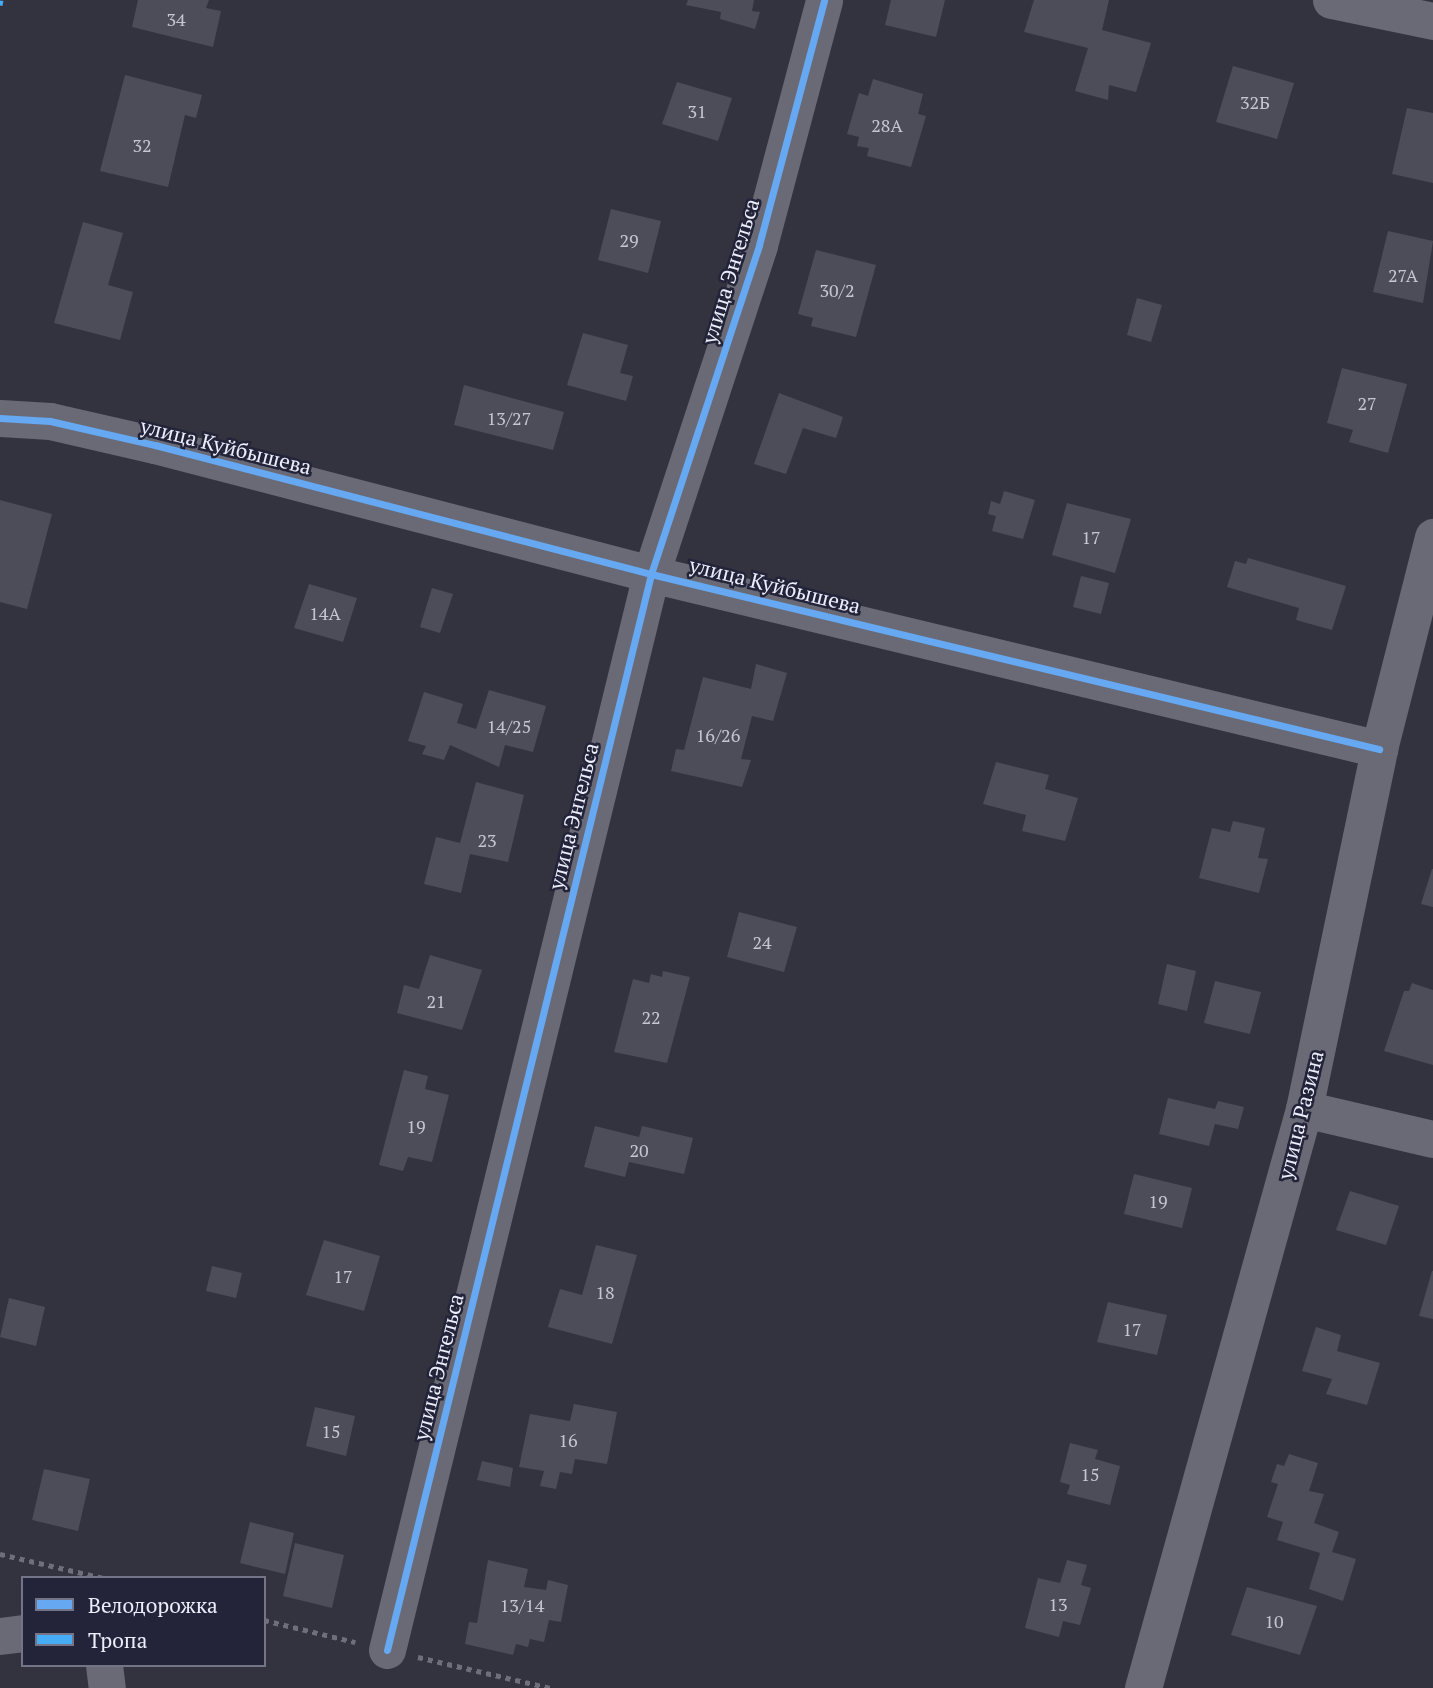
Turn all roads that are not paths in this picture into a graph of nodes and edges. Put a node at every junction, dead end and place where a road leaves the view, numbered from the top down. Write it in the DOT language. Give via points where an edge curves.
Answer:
graph roads {
  1 [pos="824,0"];
  2 [pos="1331,0"];
  3 [pos="1433,21"];
  4 [pos="0,418"];
  5 [pos="1433,537"];
  6 [pos="651,573"];
  7 [pos="1379,749"];
  8 [pos="1304,1109"];
  9 [pos="1433,1139"];
  10 [pos="21,1633"];
  11 [pos="0,1636"];
  12 [pos="387,1650"];
  13 [pos="104,1667"];
  14 [pos="107,1688"];
  15 [pos="1143,1688"];
  1 -- 6 [label="street, улица Энгельса" via="759,245"];
  2 -- 3 [label="street"];
  4 -- 6 [label="street, улица Куйбышева" via="50,421 155,445"];
  5 -- 7 [label="street, улица Разина"];
  6 -- 7 [label="street, улица Куйбышева"];
  6 -- 12 [label="street, улица Энгельса"];
  7 -- 8 [label="street, улица Разина"];
  8 -- 9 [label="street"];
  8 -- 15 [label="street, улица Разина"];
  10 -- 11 [label="street"];
  13 -- 14 [label="street"];
}
